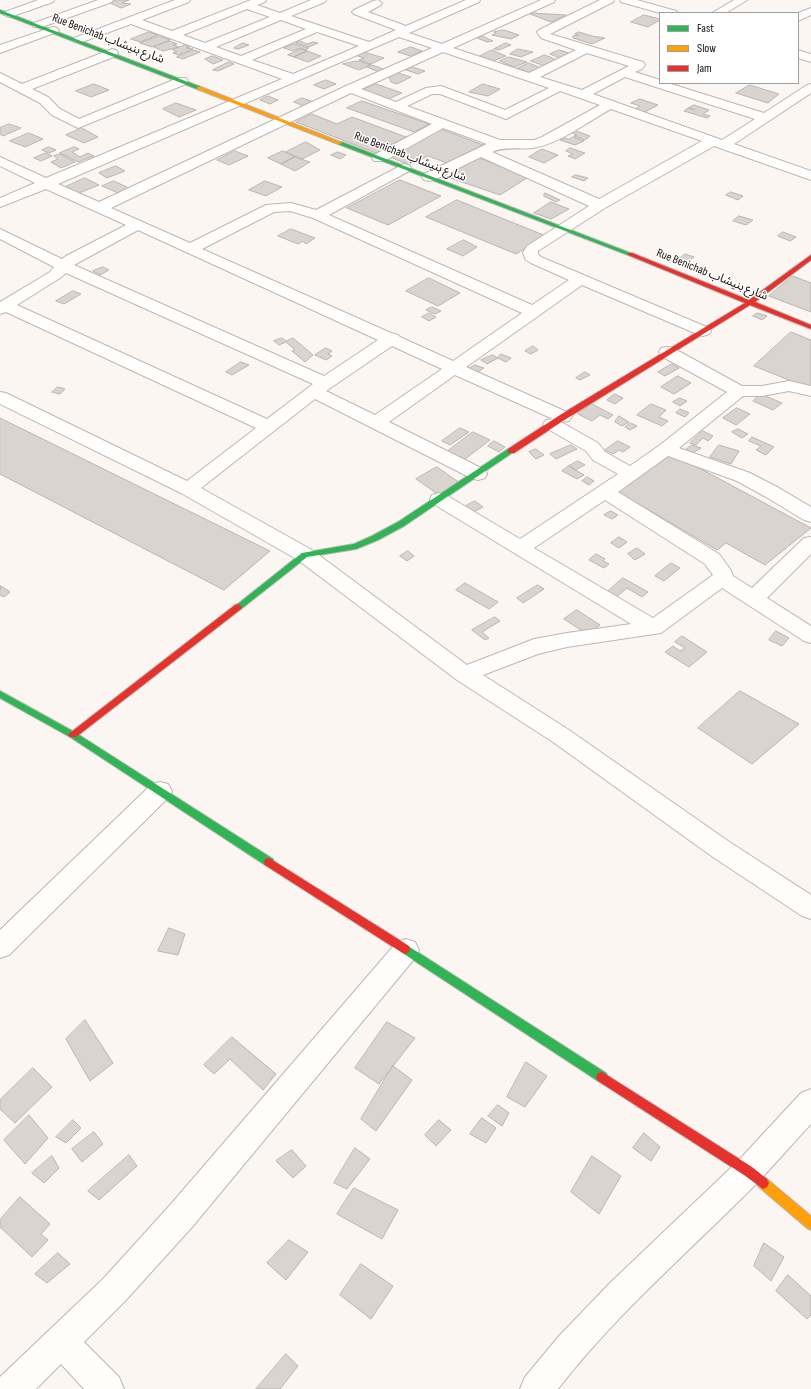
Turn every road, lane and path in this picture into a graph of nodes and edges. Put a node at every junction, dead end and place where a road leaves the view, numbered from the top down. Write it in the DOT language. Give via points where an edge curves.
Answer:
graph roads {
  1 [pos="49,0"];
  2 [pos="72,0"];
  3 [pos="108,0"];
  4 [pos="185,0"];
  5 [pos="261,0"];
  6 [pos="321,0"];
  7 [pos="365,0"];
  8 [pos="475,0"];
  9 [pos="550,0"];
  10 [pos="609,0"];
  11 [pos="625,0"];
  12 [pos="717,0"];
  13 [pos="381,2"];
  14 [pos="738,2"];
  15 [pos="248,6"];
  16 [pos="89,7"];
  17 [pos="104,11"];
  18 [pos="811,11"];
  19 [pos="4,12"];
  20 [pos="668,12"];
  21 [pos="720,12"];
  22 [pos="119,15"];
  23 [pos="281,17"];
  24 [pos="799,17"];
  25 [pos="132,20"];
  26 [pos="38,25"];
  27 [pos="317,28"];
  28 [pos="53,30"];
  29 [pos="403,32"];
  30 [pos="172,35"];
  31 [pos="78,40"];
  32 [pos="370,46"];
  33 [pos="205,47"];
  34 [pos="443,48"];
  35 [pos="0,49"];
  36 [pos="586,49"];
  37 [pos="112,53"];
  38 [pos="799,54"];
  39 [pos="811,58"];
  40 [pos="241,60"];
  41 [pos="640,65"];
  42 [pos="652,68"];
  43 [pos="624,73"];
  44 [pos="530,77"];
  45 [pos="0,78"];
  46 [pos="294,79"];
  47 [pos="182,81"];
  48 [pos="558,87"];
  49 [pos="23,88"];
  50 [pos="811,88"];
  51 [pos="350,90"];
  52 [pos="582,95"];
  53 [pos="238,103"];
  54 [pos="610,104"];
  55 [pos="396,106"];
  56 [pos="506,115"];
  57 [pos="766,118"];
  58 [pos="284,121"];
  59 [pos="443,123"];
  60 [pos="471,133"];
  61 [pos="498,144"];
  62 [pos="718,144"];
  63 [pos="481,152"];
  64 [pos="379,158"];
  65 [pos="0,161"];
  66 [pos="404,168"];
  67 [pos="811,176"];
  68 [pos="429,177"];
  69 [pos="45,183"];
  70 [pos="0,203"];
  71 [pos="600,205"];
  72 [pos="100,208"];
  73 [pos="318,215"];
  74 [pos="138,225"];
  75 [pos="565,228"];
  76 [pos="0,233"];
  77 [pos="192,248"];
  78 [pos="811,257"];
  79 [pos="64,266"];
  80 [pos="580,279"];
  81 [pos="749,303"];
  82 [pos="3,308"];
  83 [pos="534,312"];
  84 [pos="811,327"];
  85 [pos="703,331"];
  86 [pos="392,338"];
  87 [pos="667,352"];
  88 [pos="454,367"];
  89 [pos="320,387"];
  90 [pos="739,391"];
  91 [pos="811,391"];
  92 [pos="0,397"];
  93 [pos="557,420"];
  94 [pos="376,423"];
  95 [pos="269,427"];
  96 [pos="666,449"];
  97 [pos="630,473"];
  98 [pos="478,474"];
  99 [pos="188,489"];
  100 [pos="605,492"];
  101 [pos="439,499"];
  102 [pos="811,516"];
  103 [pos="811,543"];
  104 [pos="520,548"];
  105 [pos="305,555"];
  106 [pos="722,578"];
  107 [pos="753,600"];
  108 [pos="654,628"];
  109 [pos="811,636"];
  110 [pos="464,674"];
  111 [pos="0,694"];
  112 [pos="73,735"];
  113 [pos="160,791"];
  114 [pos="811,908"];
  115 [pos="0,947"];
  116 [pos="406,950"];
  117 [pos="811,1103"];
  118 [pos="748,1171"];
  119 [pos="811,1224"];
  120 [pos="60,1341"];
  121 [pos="12,1389"];
  122 [pos="107,1389"];
  123 [pos="537,1389"];
  1 -- 19 [label="street"];
  2 -- 16 [label="street"];
  3 -- 16 [label="street"];
  4 -- 25 [label="street"];
  5 -- 15 [label="street"];
  6 -- 23 [label="street"];
  7 -- 13 [label="street"];
  8 -- 29 [label="street"];
  9 -- 34 [label="street"];
  10 -- 36 [label="street" via="543,32 545,36"];
  11 -- 20 [label="street"];
  12 -- 14 [label="street"];
  13 -- 29 [label="street" via="358,12"];
  14 -- 21 [label="street"];
  15 -- 23 [label="street"];
  15 -- 30 [label="street"];
  16 -- 17 [label="street"];
  16 -- 26 [label="street"];
  18 -- 24 [label="street"];
  19 -- 26 [label="street, Rue Benichab شارع بنيشاب"];
  22 -- 25 [label="street"];
  23 -- 27 [label="street"];
  23 -- 33 [label="street"];
  25 -- 30 [label="street"];
  25 -- 31 [label="street"];
  26 -- 28 [label="street, Rue Benichab شارع بنيشاب"];
  27 -- 32 [label="street"];
  27 -- 40 [label="street"];
  28 -- 31 [label="street, Rue Benichab شارع بنيشاب"];
  28 -- 35 [label="street"];
  29 -- 32 [label="street"];
  29 -- 34 [label="street"];
  30 -- 33 [label="street"];
  31 -- 37 [label="street, Rue Benichab شارع بنيشاب"];
  32 -- 46 [label="street"];
  33 -- 40 [label="street"];
  34 -- 44 [label="street"];
  34 -- 51 [label="street"];
  36 -- 41 [label="street"];
  36 -- 44 [label="street"];
  37 -- 47 [label="street, Rue Benichab شارع بنيشاب"];
  37 -- 49 [label="street"];
  38 -- 39 [label="street"];
  40 -- 46 [label="street"];
  41 -- 42 [label="street"];
  41 -- 43 [label="street"];
  43 -- 52 [label="street"];
  43 -- 57 [label="street"];
  44 -- 48 [label="street"];
  45 -- 49 [label="street"];
  46 -- 53 [label="street"];
  47 -- 49 [label="street" via="78,124 56,112 44,100"];
  47 -- 53 [label="street, Rue Benichab شارع بنيشاب"];
  48 -- 52 [label="street"];
  48 -- 56 [label="street"];
  50 -- 57 [label="street"];
  51 -- 55 [label="street"];
  51 -- 58 [label="street"];
  52 -- 54 [label="street"];
  53 -- 58 [label="street, Rue Benichab شارع بنيشاب"];
  53 -- 69 [label="street"];
  54 -- 61 [label="street" via="535,144"];
  54 -- 62 [label="street"];
  55 -- 56 [label="street" via="430,91 441,90"];
  55 -- 59 [label="street"];
  56 -- 60 [label="street"];
  57 -- 62 [label="street"];
  58 -- 64 [label="street, Rue Benichab شارع بنيشاب"];
  58 -- 72 [label="street"];
  59 -- 60 [label="street"];
  59 -- 64 [label="street"];
  60 -- 61 [label="street"];
  61 -- 63 [label="street"];
  62 -- 67 [label="street"];
  62 -- 71 [label="street"];
  63 -- 68 [label="street"];
  63 -- 71 [label="street"];
  64 -- 66 [label="street, Rue Benichab شارع بنيشاب"];
  65 -- 69 [label="street"];
  66 -- 68 [label="street, Rue Benichab شارع بنيشاب"];
  66 -- 73 [label="street"];
  68 -- 75 [label="street, Rue Benichab شارع بنيشاب"];
  69 -- 70 [label="street"];
  69 -- 72 [label="street"];
  71 -- 75 [label="street"];
  72 -- 74 [label="street"];
  73 -- 77 [label="street" via="291,207 271,208"];
  73 -- 83 [label="street"];
  74 -- 77 [label="street"];
  74 -- 79 [label="street" via="77,255"];
  75 -- 80 [label="street" via="532,249 531,256"];
  75 -- 81 [label="street, Rue Benichab شارع بنيشاب"];
  76 -- 79 [label="street"];
  77 -- 86 [label="street"];
  78 -- 81 [label="street"];
  79 -- 82 [label="street" via="56,276"];
  79 -- 89 [label="street"];
  80 -- 83 [label="street"];
  80 -- 85 [label="street"];
  81 -- 84 [label="street, Rue Benichab شارع بنيشاب"];
  81 -- 85 [label="street"];
  82 -- 95 [label="street"];
  83 -- 88 [label="street"];
  85 -- 87 [label="street"];
  86 -- 88 [label="street"];
  86 -- 89 [label="street"];
  87 -- 90 [label="street"];
  87 -- 93 [label="street"];
  88 -- 93 [label="street"];
  88 -- 94 [label="street"];
  89 -- 94 [label="street"];
  89 -- 95 [label="street"];
  90 -- 91 [label="street" via="762,391 789,386"];
  90 -- 96 [label="street"];
  92 -- 99 [label="street"];
  93 -- 97 [label="street" via="592,447 599,456"];
  93 -- 98 [label="street"];
  94 -- 98 [label="street"];
  95 -- 99 [label="street"];
  96 -- 97 [label="street"];
  96 -- 102 [label="street" via="732,472 783,498"];
  97 -- 100 [label="street"];
  98 -- 101 [label="street"];
  99 -- 105 [label="street"];
  100 -- 104 [label="street"];
  100 -- 106 [label="street" via="712,558 723,574"];
  101 -- 104 [label="street"];
  101 -- 105 [label="street" via="423,511 356,546"];
  103 -- 107 [label="street"];
  104 -- 108 [label="street"];
  105 -- 110 [label="street"];
  105 -- 112 [label="street"];
  106 -- 107 [label="street"];
  106 -- 108 [label="street"];
  107 -- 109 [label="street"];
  108 -- 110 [label="street" via="560,641 507,656"];
  110 -- 114 [label="street" via="561,736 706,839"];
  111 -- 112 [label="street"];
  112 -- 113 [label="street"];
  113 -- 115 [label="street"];
  113 -- 116 [label="street"];
  116 -- 118 [label="street"];
  116 -- 120 [label="street" via="182,1215 115,1289"];
  117 -- 118 [label="street"];
  118 -- 119 [label="street"];
  118 -- 123 [label="street" via="621,1294 570,1347"];
  120 -- 121 [label="street"];
  120 -- 122 [label="street"];
}
